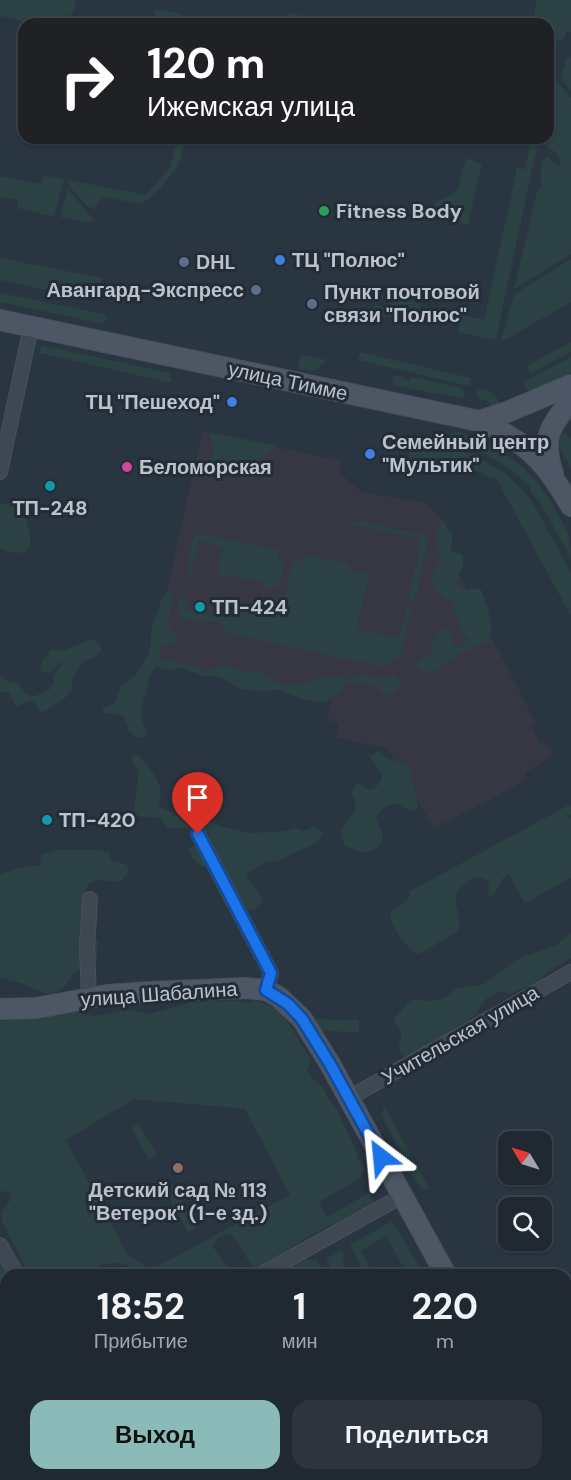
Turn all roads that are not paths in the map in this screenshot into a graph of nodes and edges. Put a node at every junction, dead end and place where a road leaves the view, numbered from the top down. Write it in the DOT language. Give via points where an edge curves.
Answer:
graph roads {
  1 [pos="0,320"];
  2 [pos="31,327"];
  3 [pos="571,385"];
  4 [pos="571,401"];
  5 [pos="479,422"];
  6 [pos="0,472"];
  7 [pos="554,477"];
  8 [pos="571,506"];
  9 [pos="198,834"];
  10 [pos="90,899"];
  11 [pos="571,972"];
  12 [pos="266,990"];
  13 [pos="89,998"];
  14 [pos="0,1009"];
  15 [pos="349,1098"];
  16 [pos="402,1196"];
  17 [pos="0,1245"];
  18 [pos="14,1269"];
  19 [pos="271,1269"];
  20 [pos="443,1269"];
  1 -- 2 [label="main road, улица Тимме"];
  2 -- 5 [label="main road, улица Тимме"];
  2 -- 6 [label="street"];
  3 -- 5 [label="main road"];
  4 -- 7 [label="main road" via="554,423 548,439"];
  5 -- 7 [label="main road, улица Тимме" via="525,447"];
  7 -- 8 [label="main road"];
  9 -- 12 [label="street" via="271,973"];
  10 -- 13 [label="street"];
  11 -- 15 [label="street, Учительская улица"];
  12 -- 13 [label="main road, улица Шабалина" via="174,991"];
  12 -- 15 [label="main road, улица Шабалина" via="302,1019"];
  13 -- 14 [label="main road, улица Шабалина" via="36,1008"];
  15 -- 16 [label="main road, улица Шабалина"];
  16 -- 19 [label="street"];
  16 -- 20 [label="main road, улица Шабалина"];
  17 -- 18 [label="street"];
}
